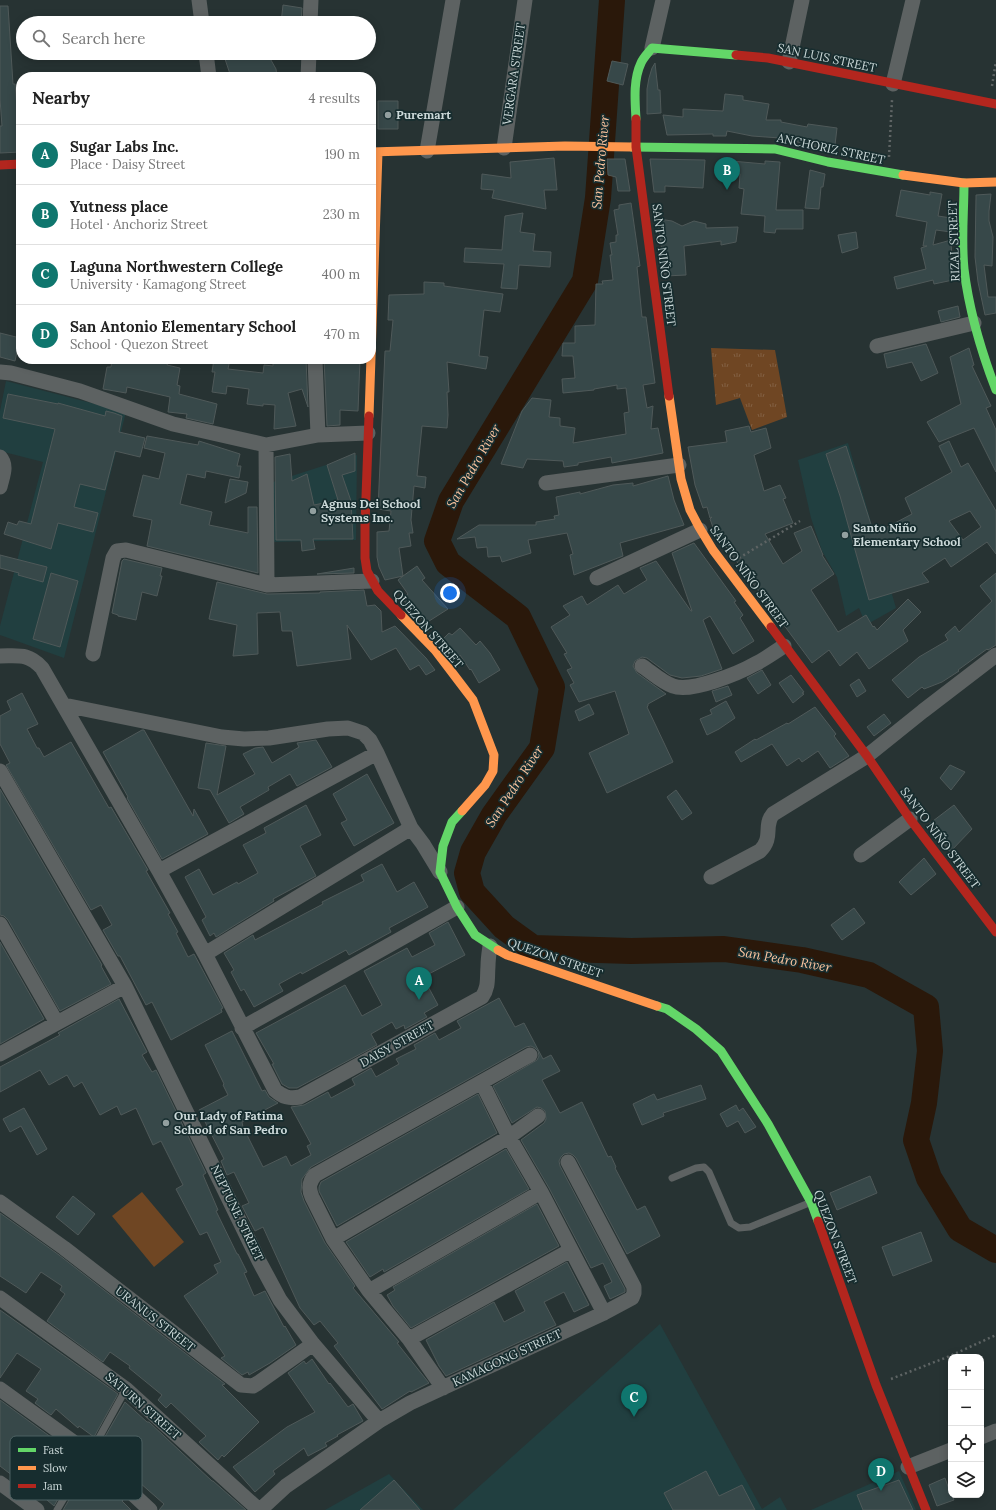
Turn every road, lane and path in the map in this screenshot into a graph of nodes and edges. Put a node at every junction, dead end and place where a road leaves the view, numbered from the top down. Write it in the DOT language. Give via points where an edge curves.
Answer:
graph roads {
  1 [pos="199,0"];
  2 [pos="311,0"];
  3 [pos="453,0"];
  4 [pos="525,0"];
  5 [pos="663,0"];
  6 [pos="802,0"];
  7 [pos="913,0"];
  8 [pos="201,16"];
  9 [pos="310,16"];
  10 [pos="652,48"];
  11 [pos="207,60"];
  12 [pos="309,60"];
  13 [pos="996,61"];
  14 [pos="789,62"];
  15 [pos="208,72"];
  16 [pos="308,72"];
  17 [pos="893,84"];
  18 [pos="993,104"];
  19 [pos="636,146"];
  20 [pos="504,148"];
  21 [pos="427,151"];
  22 [pos="376,152"];
  23 [pos="16,164"];
  24 [pos="0,165"];
  25 [pos="888,173"];
  26 [pos="996,182"];
  27 [pos="964,183"];
  28 [pos="974,323"];
  29 [pos="877,346"];
  30 [pos="315,364"];
  31 [pos="371,364"];
  32 [pos="0,372"];
  33 [pos="996,390"];
  34 [pos="368,433"];
  35 [pos="318,435"];
  36 [pos="266,445"];
  37 [pos="0,457"];
  38 [pos="679,465"];
  39 [pos="546,483"];
  40 [pos="0,487"];
  41 [pos="800,521"];
  42 [pos="700,530"];
  43 [pos="725,566"];
  44 [pos="597,578"];
  45 [pos="372,581"];
  46 [pos="267,585"];
  47 [pos="784,646"];
  48 [pos="93,654"];
  49 [pos="996,655"];
  50 [pos="0,656"];
  51 [pos="642,666"];
  52 [pos="64,705"];
  53 [pos="377,753"];
  54 [pos="867,756"];
  55 [pos="0,771"];
  56 [pos="910,819"];
  57 [pos="411,828"];
  58 [pos="861,855"];
  59 [pos="159,871"];
  60 [pos="440,872"];
  61 [pos="711,877"];
  62 [pos="457,907"];
  63 [pos="0,924"];
  64 [pos="996,932"];
  65 [pos="490,946"];
  66 [pos="205,954"];
  67 [pos="125,986"];
  68 [pos="57,1023"];
  69 [pos="242,1028"];
  70 [pos="0,1054"];
  71 [pos="530,1056"];
  72 [pos="482,1083"];
  73 [pos="538,1116"];
  74 [pos="508,1137"];
  75 [pos="568,1162"];
  76 [pos="672,1178"];
  77 [pos="541,1192"];
  78 [pos="0,1202"];
  79 [pos="812,1202"];
  80 [pos="333,1239"];
  81 [pos="571,1250"];
  82 [pos="369,1291"];
  83 [pos="0,1298"];
  84 [pos="604,1313"];
  85 [pos="996,1335"];
  86 [pos="409,1339"];
  87 [pos="313,1344"];
  88 [pos="876,1385"];
  89 [pos="0,1388"];
  90 [pos="443,1388"];
  91 [pos="126,1389"];
  92 [pos="379,1421"];
  93 [pos="996,1431"];
  94 [pos="65,1436"];
  95 [pos="100,1436"];
  96 [pos="984,1436"];
  97 [pos="948,1451"];
  98 [pos="908,1467"];
  99 [pos="0,1483"];
  100 [pos="10,1490"];
  101 [pos="23,1500"];
  102 [pos="63,1500"];
  103 [pos="139,1500"];
  104 [pos="37,1510"];
  105 [pos="57,1510"];
  106 [pos="150,1510"];
  107 [pos="259,1510"];
  108 [pos="926,1510"];
  1 -- 8 [label="street"];
  2 -- 9 [label="street"];
  3 -- 21 [label="street"];
  4 -- 20 [label="street, VERGARA STREET"];
  5 -- 10 [label="street"];
  6 -- 14 [label="street"];
  7 -- 17 [label="street"];
  10 -- 14 [label="street, SAN LUIS STREET"];
  10 -- 19 [label="street, SANTO NIÑO STREET" via="641,62 637,75"];
  11 -- 15 [label="street"];
  12 -- 16 [label="street"];
  13 -- 18 [label="path"];
  14 -- 17 [label="street, SAN LUIS STREET"];
  17 -- 18 [label="street, SAN LUIS STREET"];
  17 -- 25 [label="path"];
  19 -- 20 [label="street, ANCHORIZ STREET"];
  19 -- 25 [label="street, ANCHORIZ STREET" via="775,149"];
  19 -- 38 [label="street, SANTO NIÑO STREET"];
  20 -- 21 [label="street, ANCHORIZ STREET"];
  21 -- 22 [label="street, ANCHORIZ STREET"];
  23 -- 24 [label="street"];
  25 -- 27 [label="street, ANCHORIZ STREET"];
  26 -- 27 [label="street, ANCHORIZ STREET"];
  27 -- 28 [label="street, RIZAL STREET" via="964,269"];
  28 -- 29 [label="street"];
  28 -- 33 [label="street, RIZAL STREET"];
  30 -- 35 [label="street"];
  31 -- 34 [label="street, QUEZON STREET"];
  32 -- 36 [label="street" via="80,391 173,424"];
  34 -- 35 [label="street"];
  34 -- 45 [label="street, QUEZON STREET" via="365,558"];
  35 -- 36 [label="street"];
  36 -- 46 [label="street"];
  37 -- 40 [label="street" via="5,466"];
  38 -- 39 [label="street"];
  38 -- 42 [label="street, SANTO NIÑO STREET" via="688,503"];
  41 -- 43 [label="path"];
  42 -- 43 [label="street, SANTO NIÑO STREET"];
  42 -- 44 [label="street"];
  43 -- 47 [label="street, SANTO NIÑO STREET"];
  45 -- 46 [label="street"];
  45 -- 60 [label="street, QUEZON STREET" via="435,650 474,700 494,755 493,771 485,785 452,822 443,846"];
  46 -- 48 [label="street" via="126,550 117,551 113,558"];
  47 -- 51 [label="street" via="734,674 692,686 672,686"];
  47 -- 54 [label="street, SANTO NIÑO STREET"];
  49 -- 54 [label="street"];
  50 -- 52 [label="street" via="26,656 35,660"];
  52 -- 53 [label="street" via="222,737 269,738 348,728 363,733"];
  52 -- 59 [label="street"];
  53 -- 57 [label="street"];
  53 -- 59 [label="street"];
  54 -- 56 [label="street, SANTO NIÑO STREET"];
  54 -- 61 [label="street" via="773,814 769,819 766,846"];
  55 -- 67 [label="street, NEPTUNE STREET"];
  56 -- 58 [label="street"];
  56 -- 64 [label="street, SANTO NIÑO STREET"];
  57 -- 60 [label="street"];
  57 -- 66 [label="street"];
  59 -- 66 [label="street"];
  60 -- 62 [label="street, QUEZON STREET"];
  62 -- 65 [label="street, QUEZON STREET" via="475,935"];
  62 -- 69 [label="street"];
  63 -- 68 [label="street"];
  65 -- 69 [label="street, DAISY STREET" via="488,984 482,997 300,1097 287,1098 275,1090"];
  65 -- 79 [label="street, QUEZON STREET" via="507,955 667,1009 696,1029 722,1051 768,1124"];
  66 -- 69 [label="street"];
  67 -- 68 [label="street"];
  67 -- 87 [label="street, NEPTUNE STREET" via="259,1261 280,1300"];
  68 -- 70 [label="street"];
  71 -- 72 [label="street"];
  72 -- 74 [label="street"];
  72 -- 80 [label="street" via="315,1175 310,1191"];
  73 -- 74 [label="street"];
  74 -- 77 [label="street"];
  74 -- 80 [label="street"];
  75 -- 84 [label="street, KAMAGONG STREET" via="634,1290 632,1298"];
  76 -- 79 [label="lane" via="704,1167 709,1172 730,1223 739,1228 750,1227"];
  77 -- 81 [label="street"];
  77 -- 82 [label="street"];
  78 -- 87 [label="street, URANUS STREET" via="64,1248 241,1385 253,1386"];
  79 -- 88 [label="street, QUEZON STREET"];
  80 -- 82 [label="street"];
  81 -- 84 [label="street"];
  81 -- 86 [label="street"];
  82 -- 86 [label="street"];
  83 -- 91 [label="street, SATURN STREET"];
  84 -- 90 [label="street, KAMAGONG STREET"];
  85 -- 88 [label="path"];
  86 -- 90 [label="street"];
  87 -- 92 [label="street, NEPTUNE STREET"];
  88 -- 98 [label="street, QUEZON STREET"];
  89 -- 94 [label="street"];
  90 -- 92 [label="street, KAMAGONG STREET"];
  91 -- 95 [label="lane"];
  91 -- 107 [label="street, SATURN STREET"];
  92 -- 107 [label="street, KAMAGONG STREET" via="286,1486"];
  93 -- 96 [label="street"];
  97 -- 98 [label="street"];
  98 -- 108 [label="street, QUEZON STREET"];
  99 -- 100 [label="street"];
  101 -- 104 [label="street"];
  102 -- 105 [label="lane"];
  103 -- 106 [label="street"];
}
